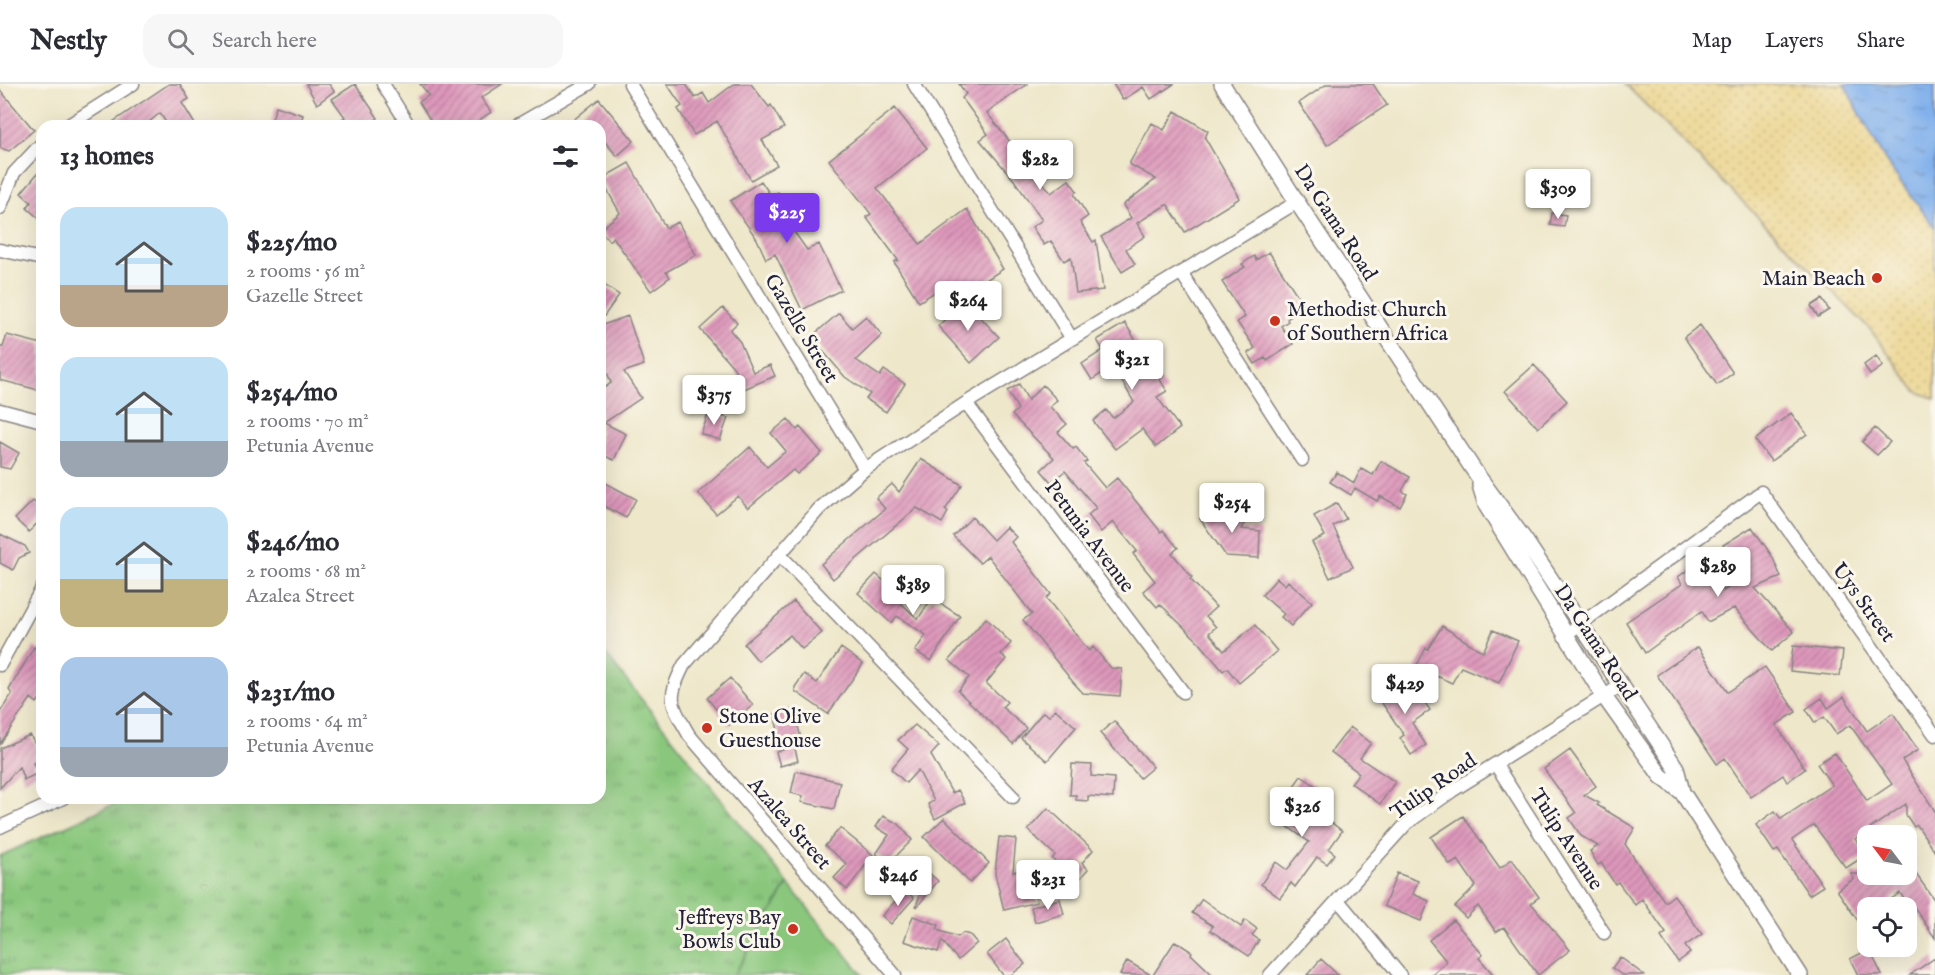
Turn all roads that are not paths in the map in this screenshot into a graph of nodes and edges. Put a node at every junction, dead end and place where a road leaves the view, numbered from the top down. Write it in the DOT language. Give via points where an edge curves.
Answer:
graph roads {
  1 [pos="133,84"];
  2 [pos="383,84"];
  3 [pos="589,84"];
  4 [pos="630,84"];
  5 [pos="914,84"];
  6 [pos="1222,84"];
  7 [pos="76,120"];
  8 [pos="405,120"];
  9 [pos="526,120"];
  10 [pos="36,149"];
  11 [pos="1297,202"];
  12 [pos="0,208"];
  13 [pos="0,250"];
  14 [pos="36,258"];
  15 [pos="1182,274"];
  16 [pos="1072,339"];
  17 [pos="966,403"];
  18 [pos="0,410"];
  19 [pos="36,419"];
  20 [pos="1302,460"];
  21 [pos="865,469"];
  22 [pos="1476,472"];
  23 [pos="780,555"];
  24 [pos="36,599"];
  25 [pos="1580,625"];
  26 [pos="1564,636"];
  27 [pos="0,665"];
  28 [pos="1620,686"];
  29 [pos="1183,692"];
  30 [pos="1603,695"];
  31 [pos="1935,735"];
  32 [pos="1496,765"];
  33 [pos="1682,792"];
  34 [pos="1013,797"];
  35 [pos="50,804"];
  36 [pos="0,827"];
  37 [pos="1338,900"];
  38 [pos="1604,933"];
  39 [pos="895,975"];
  40 [pos="1270,975"];
  41 [pos="1400,975"];
  42 [pos="1800,975"];
  1 -- 7 [label="street"];
  2 -- 8 [label="street"];
  3 -- 9 [label="street"];
  4 -- 21 [label="street, Gazelle Street"];
  5 -- 16 [label="street"];
  6 -- 11 [label="street, Da Gama Road"];
  10 -- 12 [label="street" via="14,173"];
  11 -- 15 [label="street"];
  11 -- 22 [label="street, Da Gama Road"];
  13 -- 14 [label="street"];
  15 -- 16 [label="street"];
  15 -- 20 [label="street"];
  16 -- 17 [label="street"];
  17 -- 21 [label="street"];
  17 -- 29 [label="street, Petunia Avenue"];
  18 -- 19 [label="street"];
  21 -- 23 [label="street" via="819,509"];
  22 -- 25 [label="street, Da Gama Road"];
  22 -- 26 [label="street, Da Gama Road" via="1486,505"];
  23 -- 34 [label="street"];
  23 -- 39 [label="street, Azalea Street" via="684,665 672,688 673,706 689,735"];
  24 -- 27 [label="street"];
  25 -- 26 [label="street"];
  25 -- 28 [label="street, Da Gama Road"];
  25 -- 31 [label="street, Uys Street" via="1761,492"];
  26 -- 30 [label="street, Da Gama Road"];
  28 -- 30 [label="street, Tulip Road"];
  28 -- 33 [label="street, Da Gama Road" via="1676,768"];
  30 -- 32 [label="street, Tulip Road"];
  30 -- 33 [label="street, Da Gama Road" via="1661,776"];
  32 -- 37 [label="street, Tulip Road" via="1407,823"];
  32 -- 38 [label="street, Tulip Avenue"];
  33 -- 42 [label="street, Da Gama Road"];
  35 -- 36 [label="street"];
  37 -- 40 [label="street, Tulip Road"];
  37 -- 41 [label="street"];
}
